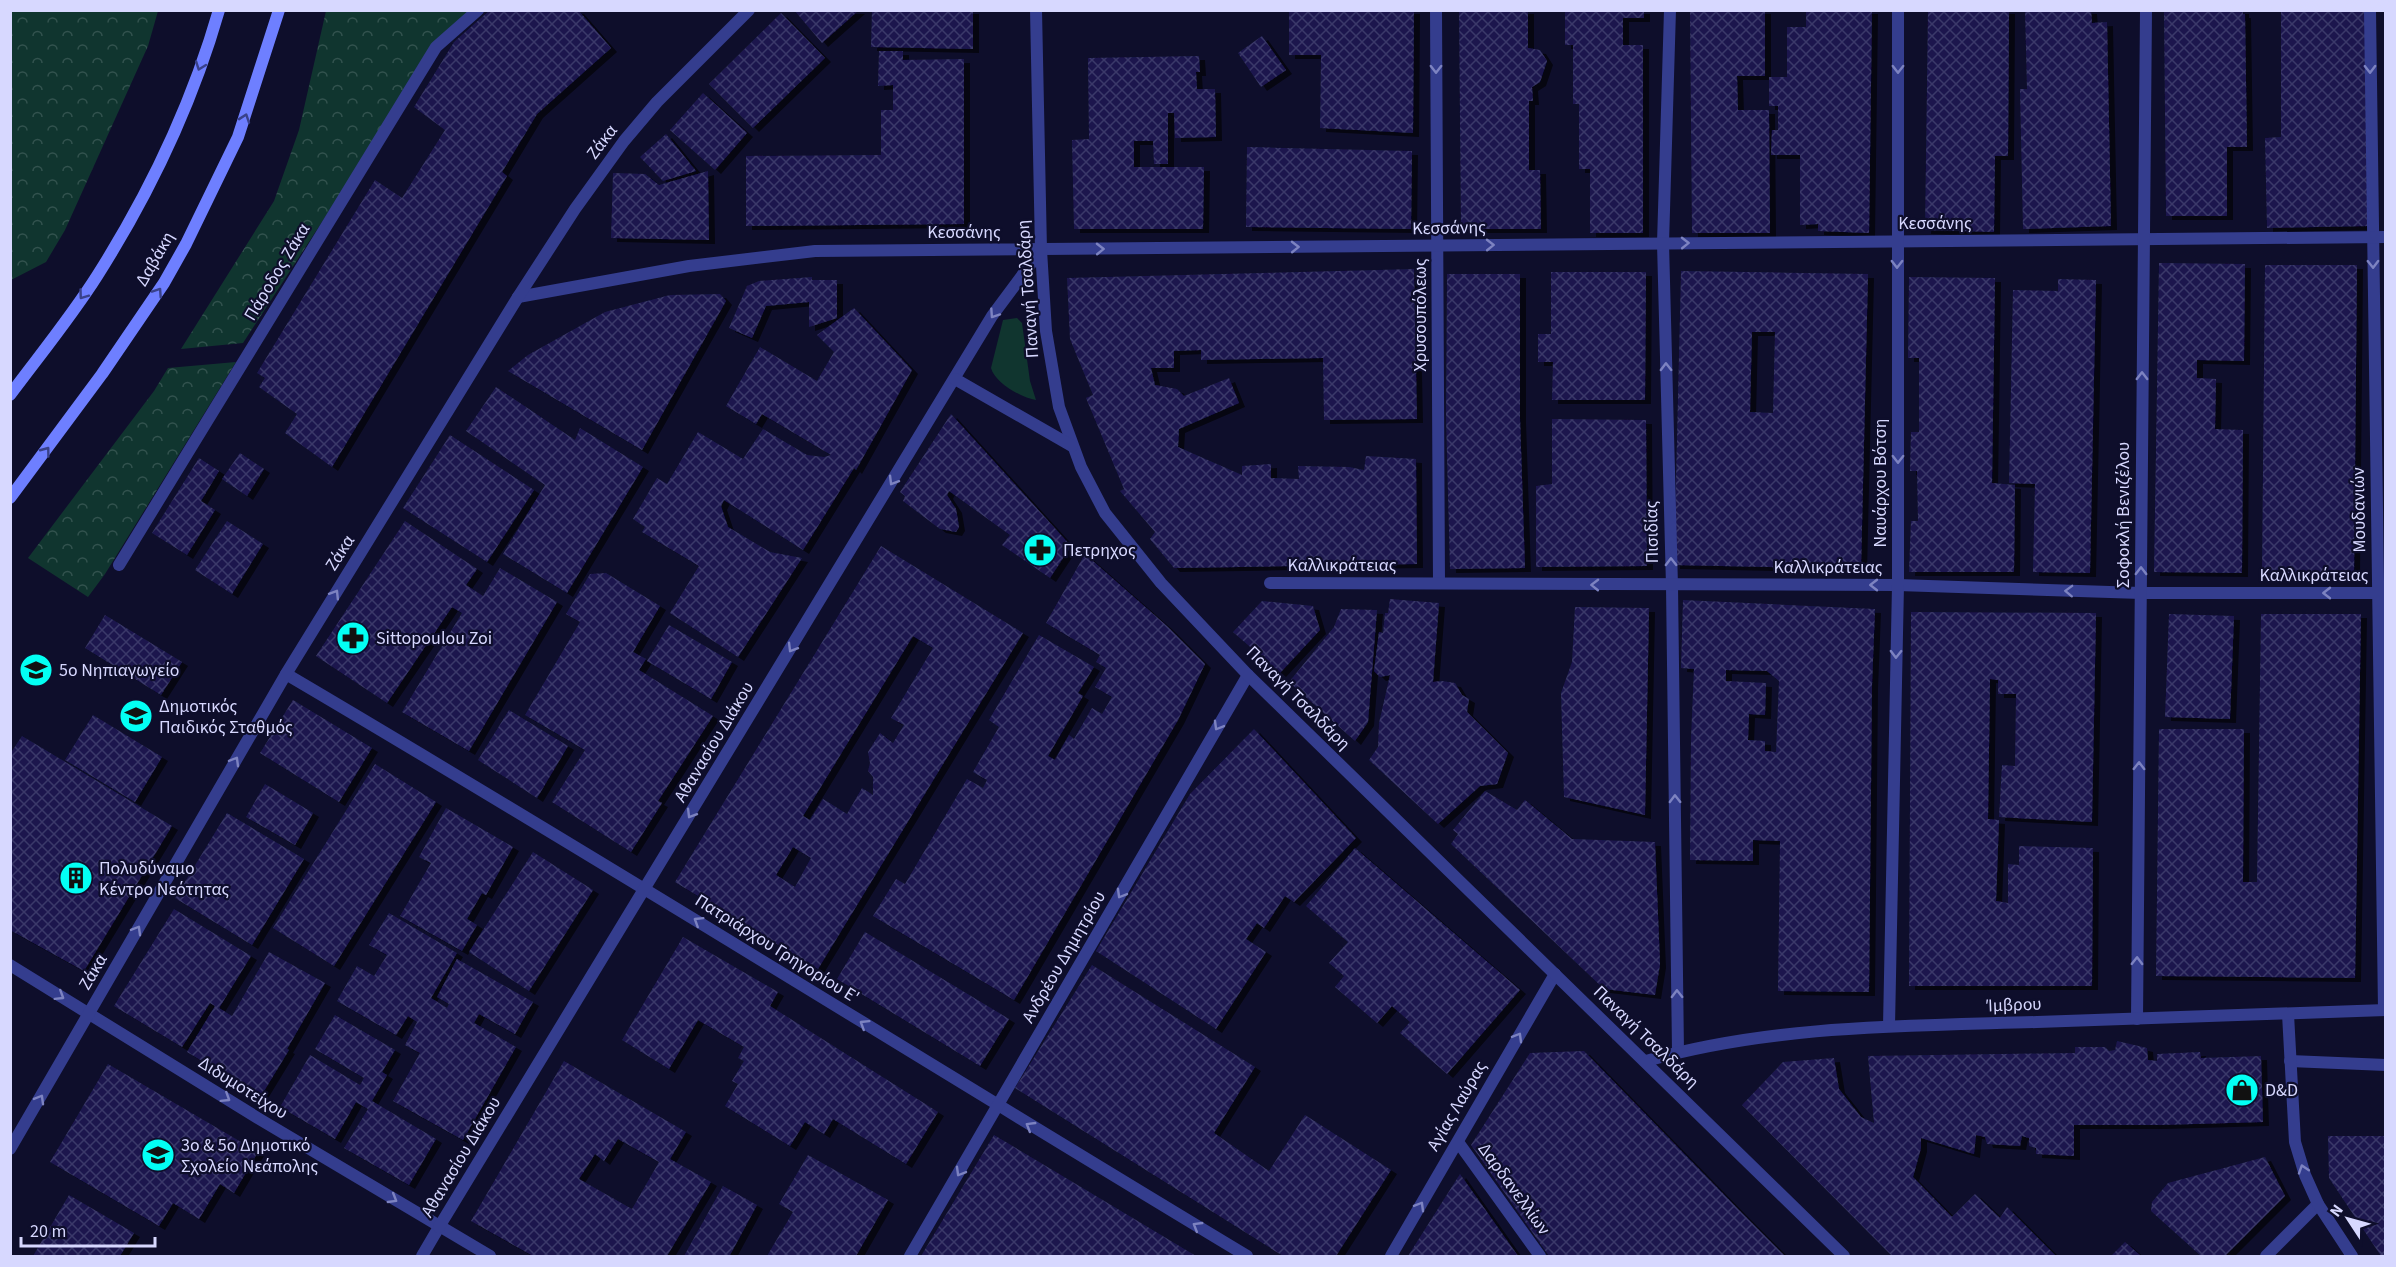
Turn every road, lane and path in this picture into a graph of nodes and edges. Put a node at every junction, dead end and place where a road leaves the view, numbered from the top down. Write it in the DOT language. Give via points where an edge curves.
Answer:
graph roads {
  1 [pos="219,10"];
  2 [pos="279,10"];
  3 [pos="478,10"];
  4 [pos="749,10"];
  5 [pos="1036,10"];
  6 [pos="1436,10"];
  7 [pos="1670,10"];
  8 [pos="1898,10"];
  9 [pos="2146,10"];
  10 [pos="2370,10"];
  11 [pos="2379,237"];
  12 [pos="2143,239"];
  13 [pos="1898,241"];
  14 [pos="1663,243"];
  15 [pos="1437,246"];
  16 [pos="1041,250"];
  17 [pos="518,297"];
  18 [pos="955,379"];
  19 [pos="10,395"];
  20 [pos="1072,446"];
  21 [pos="10,498"];
  22 [pos="119,564"];
  23 [pos="1270,583"];
  24 [pos="1439,583"];
  25 [pos="1898,585"];
  26 [pos="1672,586"];
  27 [pos="2141,593"];
  28 [pos="2382,593"];
  29 [pos="286,674"];
  30 [pos="1248,675"];
  31 [pos="646,888"];
  32 [pos="10,965"];
  33 [pos="1555,974"];
  34 [pos="2384,1010"];
  35 [pos="89,1014"];
  36 [pos="2288,1014"];
  37 [pos="2137,1020"];
  38 [pos="1889,1026"];
  39 [pos="1678,1052"];
  40 [pos="1646,1061"];
  41 [pos="2290,1061"];
  42 [pos="2385,1065"];
  43 [pos="998,1106"];
  44 [pos="1458,1142"];
  45 [pos="10,1149"];
  46 [pos="2318,1204"];
  47 [pos="440,1227"];
  48 [pos="422,1257"];
  49 [pos="490,1257"];
  50 [pos="910,1257"];
  51 [pos="1247,1257"];
  52 [pos="1391,1257"];
  53 [pos="1540,1257"];
  54 [pos="1844,1257"];
  55 [pos="2266,1257"];
  56 [pos="2352,1257"];
  1 -- 19 [label="main road, one-way" via="183,111 125,229 96,278"];
  21 -- 2 [label="main road, Δαβάκη, one-way" via="102,374 186,244 238,137"];
  3 -- 22 [label="street, Πάροδος Ζάκα" via="436,47"];
  4 -- 17 [label="street, Ζάκα" via="692,65 624,141"];
  5 -- 16 [label="street, Παναγή Τσαλδάρη"];
  6 -- 15 [label="street, Χρυσουπόλεως, one-way"];
  7 -- 14 [label="street, Πισιδίας"];
  8 -- 13 [label="street, Ναυάρχου Βότση, one-way"];
  9 -- 12 [label="street, Σοφοκλή Βενιζέλου"];
  10 -- 11 [label="street, Μουδανιών, one-way"];
  11 -- 12 [label="street, Κεσσάνης"];
  11 -- 28 [label="street, Μουδανιών, one-way"];
  12 -- 13 [label="street, Κεσσάνης"];
  27 -- 12 [label="street, Σοφοκλή Βενιζέλου, one-way"];
  14 -- 13 [label="street, Κεσσάνης, one-way"];
  13 -- 25 [label="street, Ναυάρχου Βότση, one-way"];
  15 -- 14 [label="street, Κεσσάνης, one-way"];
  26 -- 14 [label="street, Πισιδίας, one-way"];
  16 -- 15 [label="street, Κεσσάνης, one-way"];
  15 -- 24 [label="street, Χρυσουπόλεως"];
  16 -- 17 [label="street, Κεσσάνης" via="815,251 689,266"];
  16 -- 18 [label="street, Αθανασίου Διάκου, one-way" via="992,316"];
  16 -- 20 [label="street, Παναγή Τσαλδάρη" via="1051,365"];
  29 -- 17 [label="street, Ζάκα, one-way"];
  18 -- 20 [label="street"];
  18 -- 31 [label="street, Αθανασίου Διάκου, one-way"];
  20 -- 30 [label="street, Παναγή Τσαλδάρη" via="1101,506 1125,540"];
  23 -- 24 [label="street, Καλλικράτειας"];
  26 -- 24 [label="street, Καλλικράτειας, one-way"];
  25 -- 26 [label="street, Καλλικράτειας, one-way"];
  27 -- 25 [label="street, Καλλικράτειας, one-way"];
  25 -- 38 [label="street, Ναυάρχου Βότση, one-way"];
  39 -- 26 [label="street, Πισιδίας, one-way"];
  28 -- 27 [label="street, Καλλικράτειας, one-way"];
  37 -- 27 [label="street, Σοφοκλή Βενιζέλου, one-way"];
  28 -- 34 [label="street, Μουδανιών"];
  29 -- 31 [label="street, Πατριάρχου Γρηγορίου Ε'"];
  35 -- 29 [label="street, Ζάκα, one-way"];
  30 -- 33 [label="street, Παναγή Τσαλδάρη"];
  30 -- 43 [label="street, Ανδρέου Δημητρίου, one-way"];
  43 -- 31 [label="street, Πατριάρχου Γρηγορίου Ε', one-way"];
  31 -- 47 [label="street, Αθανασίου Διάκου"];
  32 -- 35 [label="street, Διδυμοτείχου, one-way"];
  33 -- 40 [label="street, Παναγή Τσαλδάρη"];
  44 -- 33 [label="street, Αγίας Λαύρας, one-way"];
  34 -- 36 [label="street, Ίμβρου"];
  45 -- 35 [label="street, Ζάκα, one-way"];
  35 -- 47 [label="street, Διδυμοτείχου, one-way"];
  36 -- 37 [label="street, Ίμβρου"];
  36 -- 41 [label="street"];
  37 -- 38 [label="street, Ίμβρου"];
  38 -- 39 [label="street, Ίμβρου" via="1747,1038"];
  39 -- 40 [label="street, Ίμβρου"];
  40 -- 54 [label="street, Παναγή Τσαλδάρη"];
  41 -- 42 [label="street"];
  46 -- 41 [label="street, one-way" via="2295,1142"];
  43 -- 50 [label="street, Ανδρέου Δημητρίου, one-way"];
  51 -- 43 [label="street, Πατριάρχου Γρηγορίου Ε', one-way"];
  52 -- 44 [label="street, Αγίας Λαύρας, one-way"];
  44 -- 53 [label="street, Δαρδανελλίων"];
  46 -- 55 [label="street"];
  46 -- 56 [label="street"];
  47 -- 48 [label="street, Αθανασίου Διάκου"];
  47 -- 49 [label="street, Διδυμοτείχου"];
}
